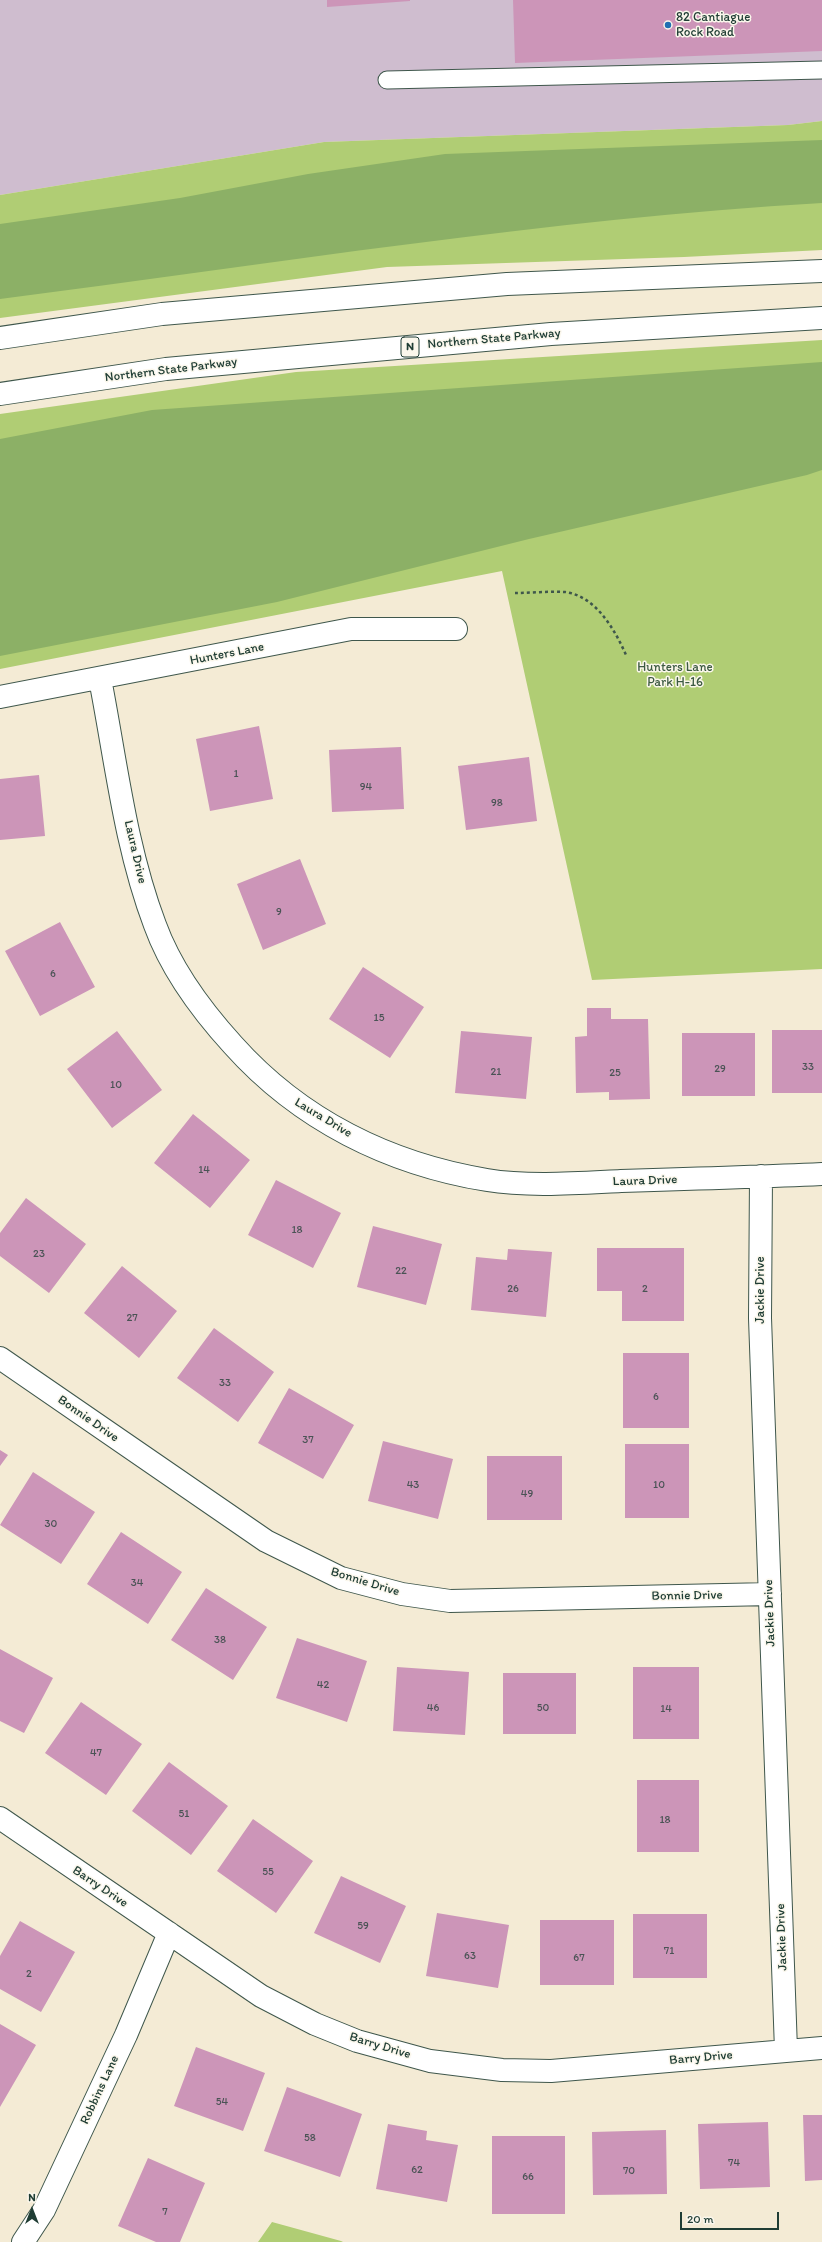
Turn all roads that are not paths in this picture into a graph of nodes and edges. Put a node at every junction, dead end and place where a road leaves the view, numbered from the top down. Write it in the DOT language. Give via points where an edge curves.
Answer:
graph roads {
  1 [pos="822,70"];
  2 [pos="387,80"];
  3 [pos="822,271"];
  4 [pos="822,318"];
  5 [pos="0,338"];
  6 [pos="0,394"];
  7 [pos="456,629"];
  8 [pos="100,679"];
  9 [pos="0,698"];
  10 [pos="822,1174"];
  11 [pos="761,1176"];
  12 [pos="0,1358"];
  13 [pos="770,1594"];
  14 [pos="0,1818"];
  15 [pos="169,1934"];
  16 [pos="822,2048"];
  17 [pos="786,2050"];
  18 [pos="23,2242"];
  1 -- 2 [label="lane"];
  3 -- 5 [label="main road" via="508,284 162,314"];
  4 -- 6 [label="main road, Northern State Parkway / N" via="558,333 166,369"];
  7 -- 8 [label="main road, Hunters Lane" via="351,629"];
  8 -- 9 [label="main road, Hunters Lane"];
  8 -- 11 [label="main road, Laura Drive" via="134,860 155,927 184,982 209,1019 253,1067 297,1104 334,1128 404,1160 489,1180 561,1184"];
  10 -- 11 [label="main road, Laura Drive"];
  11 -- 13 [label="main road, Jackie Drive" via="760,1318"];
  12 -- 13 [label="main road, Bonnie Drive" via="266,1541 342,1578 402,1594 450,1601"];
  13 -- 17 [label="main road, Jackie Drive"];
  14 -- 15 [label="main road, Barry Drive"];
  15 -- 17 [label="main road, Barry Drive" via="261,1996 315,2024 357,2041 430,2061 502,2070 551,2071"];
  15 -- 18 [label="main road, Robbins Lane" via="126,2035 44,2210"];
  16 -- 17 [label="main road, Barry Drive"];
}
